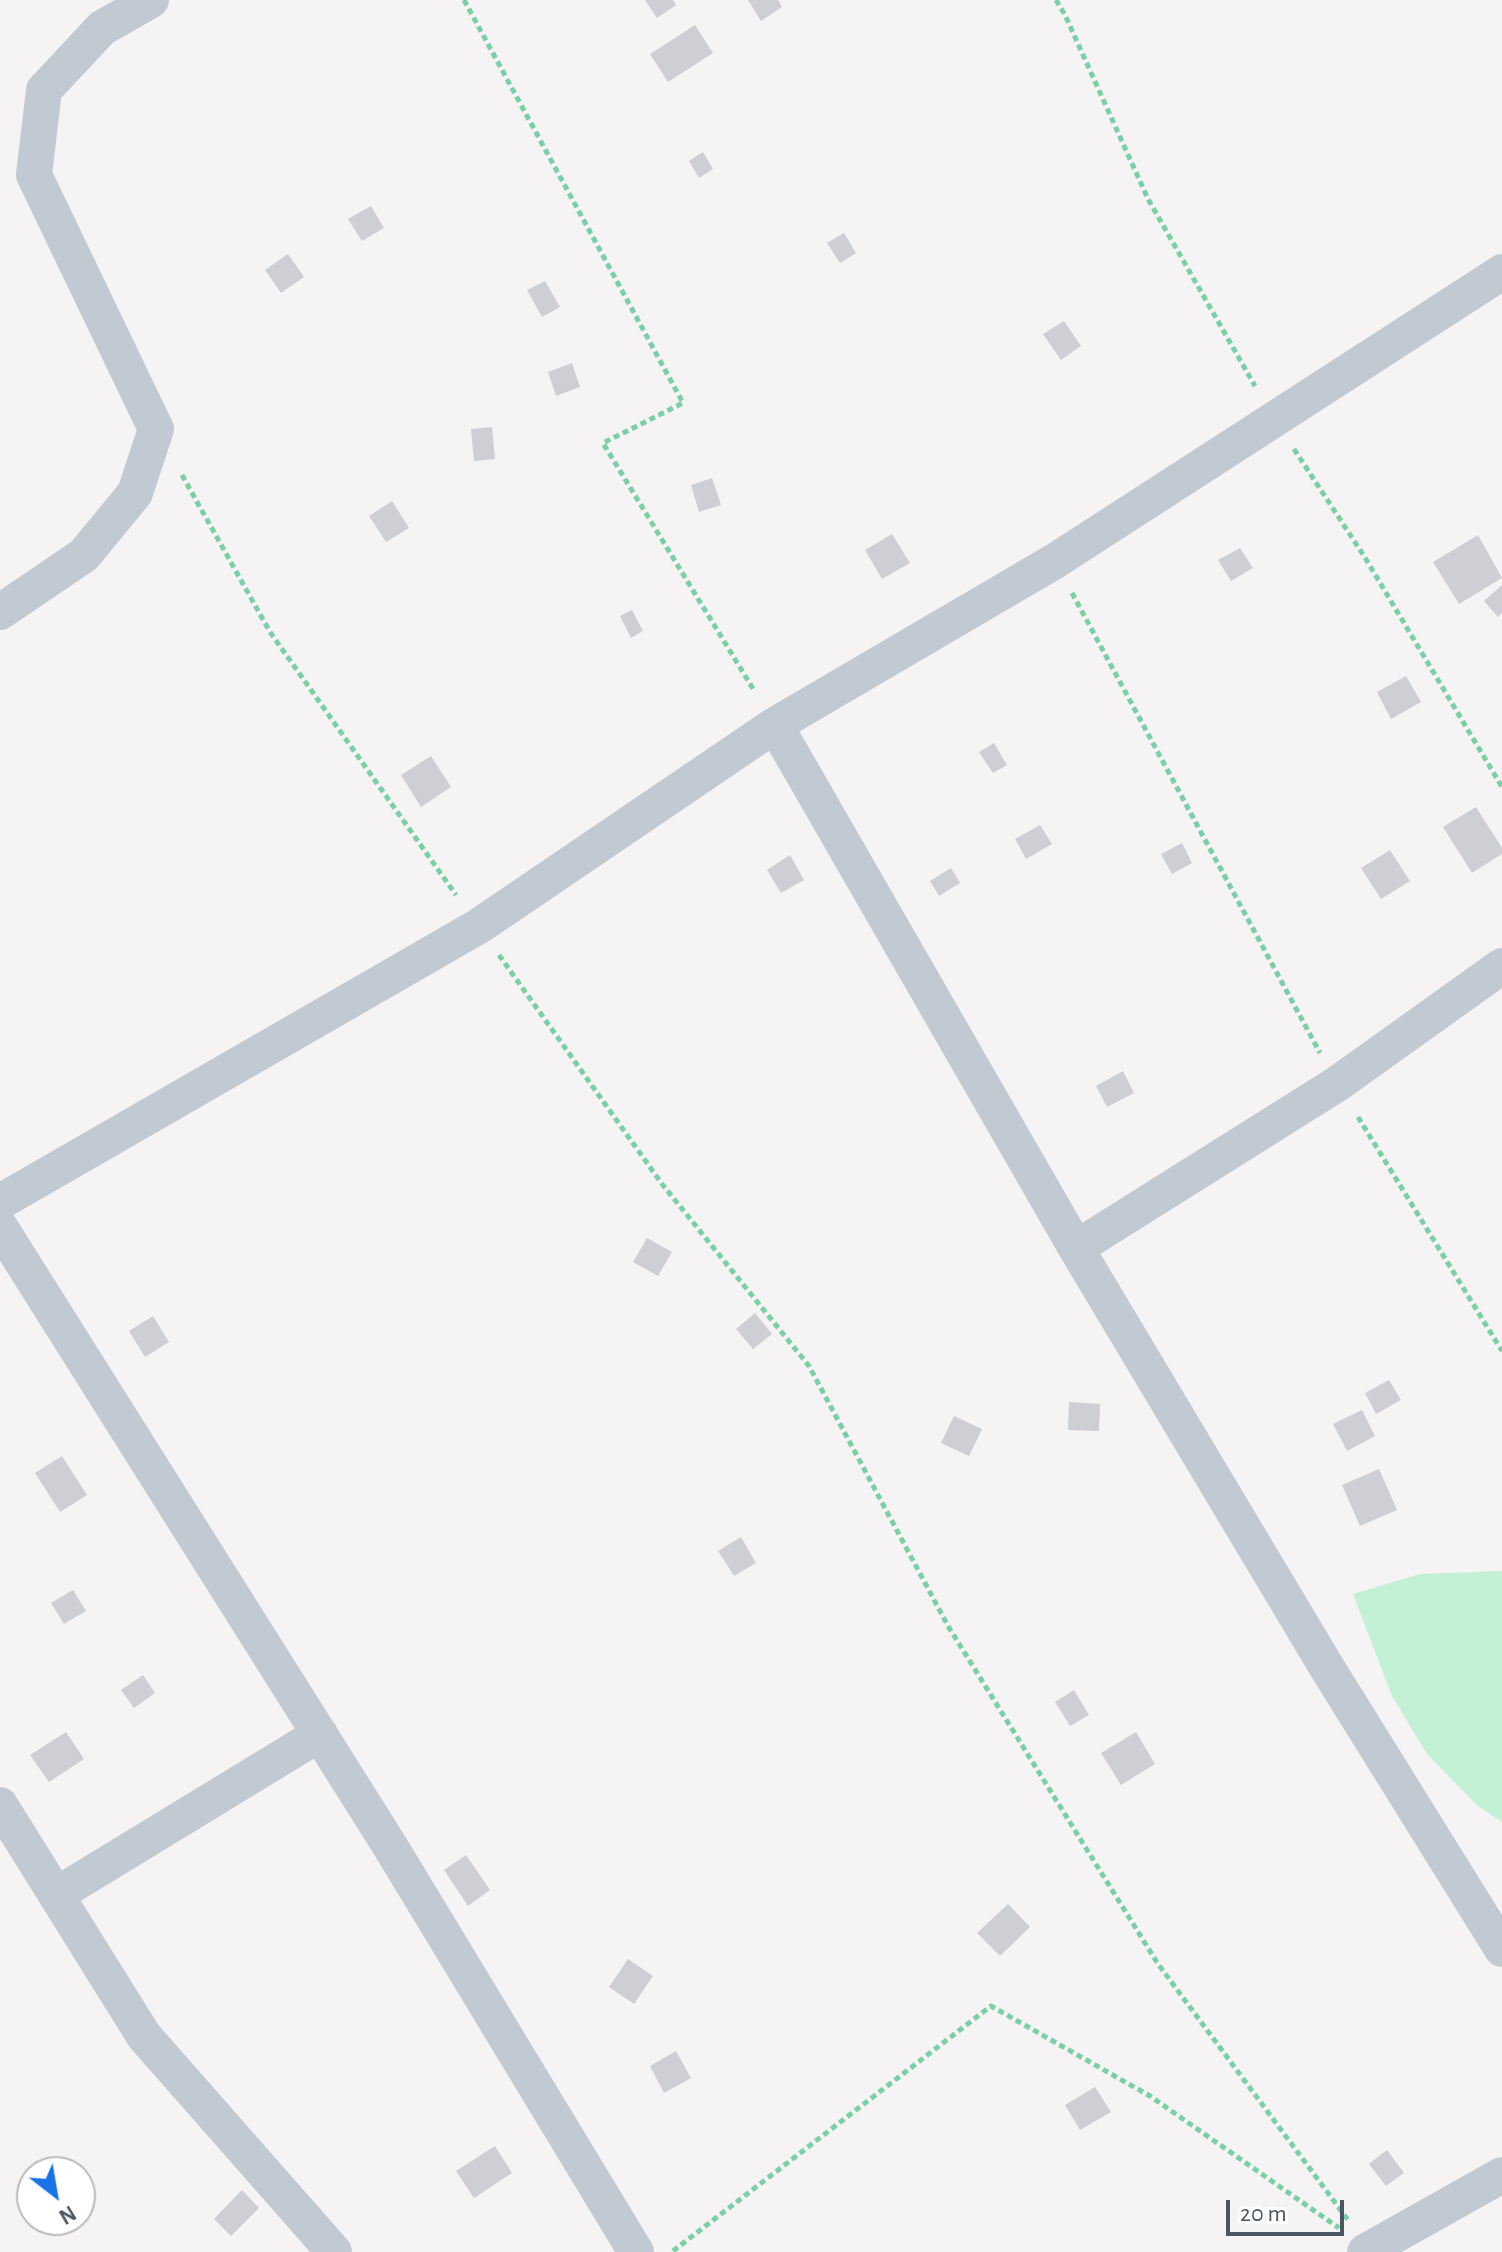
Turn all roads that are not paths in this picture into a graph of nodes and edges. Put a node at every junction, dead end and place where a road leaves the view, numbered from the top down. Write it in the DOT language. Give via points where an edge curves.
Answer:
graph roads {
  1 [pos="151,0"];
  2 [pos="1502,272"];
  3 [pos="0,612"];
  4 [pos="775,725"];
  5 [pos="1502,966"];
  6 [pos="0,1202"];
  7 [pos="0,1227"];
  8 [pos="1076,1248"];
  9 [pos="320,1734"];
  10 [pos="0,1805"];
  11 [pos="56,1895"];
  12 [pos="1502,1949"];
  13 [pos="1502,2175"];
  14 [pos="1369,2251"];
  15 [pos="334,2252"];
  16 [pos="636,2252"];
  1 -- 3 [label="street" via="102,28 44,90 34,175 156,429 135,493 84,555"];
  2 -- 4 [label="street" via="1055,561"];
  4 -- 6 [label="street" via="479,926"];
  4 -- 8 [label="street"];
  5 -- 8 [label="street" via="1337,1084"];
  7 -- 9 [label="street"];
  8 -- 12 [label="street"];
  9 -- 11 [label="street"];
  9 -- 16 [label="street"];
  10 -- 11 [label="street"];
  11 -- 15 [label="street" via="144,2036"];
  13 -- 14 [label="street"];
}
